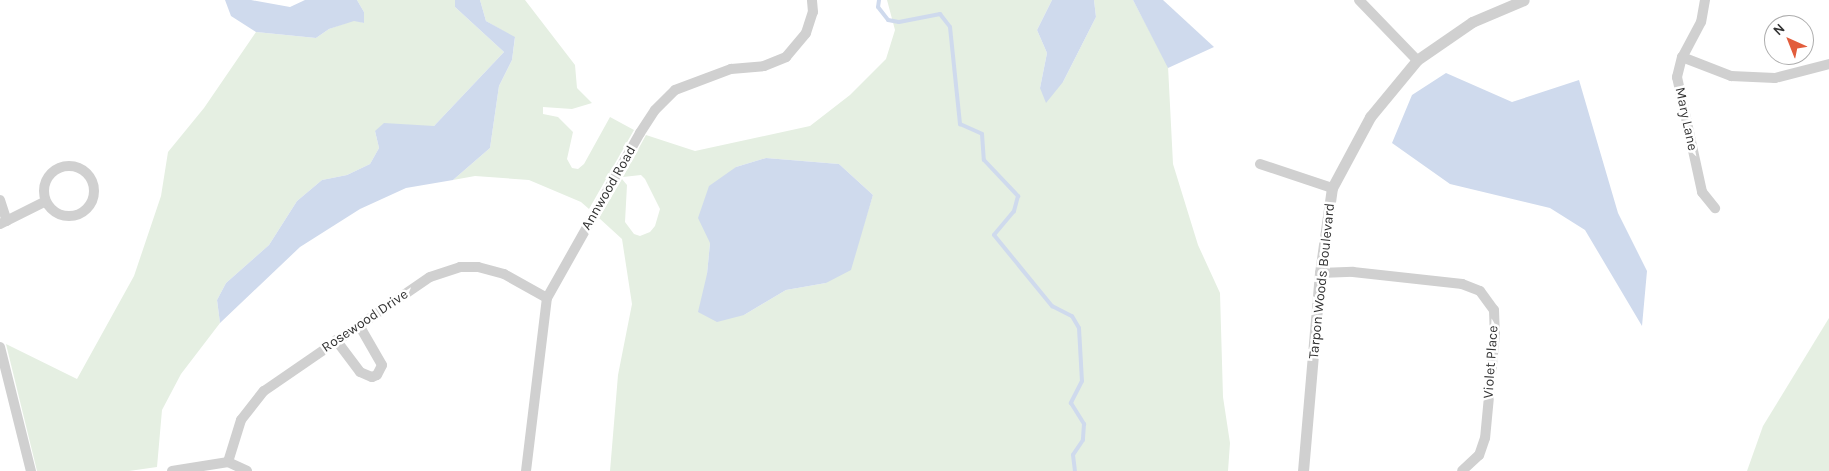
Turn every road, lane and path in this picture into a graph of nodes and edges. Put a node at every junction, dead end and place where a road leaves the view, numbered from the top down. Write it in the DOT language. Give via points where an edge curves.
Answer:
graph roads {
  1 [pos="812,0"];
  2 [pos="1359,0"];
  3 [pos="1524,0"];
  4 [pos="1705,0"];
  5 [pos="1682,57"];
  6 [pos="1417,60"];
  7 [pos="1829,64"];
  8 [pos="1260,164"];
  9 [pos="1332,188"];
  10 [pos="0,200"];
  11 [pos="46,201"];
  12 [pos="1715,208"];
  13 [pos="4,222"];
  14 [pos="1320,273"];
  15 [pos="547,298"];
  16 [pos="359,325"];
  17 [pos="336,340"];
  18 [pos="0,346"];
  19 [pos="228,462"];
  20 [pos="31,471"];
  21 [pos="172,471"];
  22 [pos="247,471"];
  23 [pos="526,471"];
  24 [pos="1303,471"];
  25 [pos="1462,471"];
  1 -- 15 [label="street, Annwood Road" via="813,12 806,33 786,57 764,66 731,69 698,79 675,90 655,110"];
  2 -- 6 [label="street"];
  3 -- 6 [label="street, Tarpon Woods Boulevard" via="1472,22"];
  4 -- 5 [label="street, Mary Lane" via="1701,22"];
  5 -- 7 [label="street" via="1730,76 1766,78"];
  5 -- 12 [label="street, Mary Lane" via="1677,77 1679,93 1702,192"];
  6 -- 9 [label="street, Tarpon Woods Boulevard" via="1370,117"];
  8 -- 9 [label="street"];
  9 -- 14 [label="street, Tarpon Woods Boulevard"];
  10 -- 13 [label="street"];
  11 -- 11 [label="street" via="48,177 61,168 84,171 93,184 94,193 87,208 73,216 57,213"];
  11 -- 13 [label="street"];
  14 -- 24 [label="street, Tarpon Woods Boulevard"];
  14 -- 25 [label="street, Violet Place" via="1353,272 1462,284 1480,292 1494,310 1496,333 1485,438 1479,455"];
  15 -- 16 [label="street, Rosewood Drive" via="504,274 478,267 460,267 430,277"];
  15 -- 23 [label="street, Annwood Road"];
  16 -- 17 [label="street, Rosewood Drive"];
  16 -- 17 [label="street" via="382,365 377,375 372,377 360,372"];
  17 -- 19 [label="street, Rosewood Drive" via="281,377 253,402 241,420"];
  18 -- 20 [label="street"];
  19 -- 21 [label="street"];
  19 -- 22 [label="street"];
}
